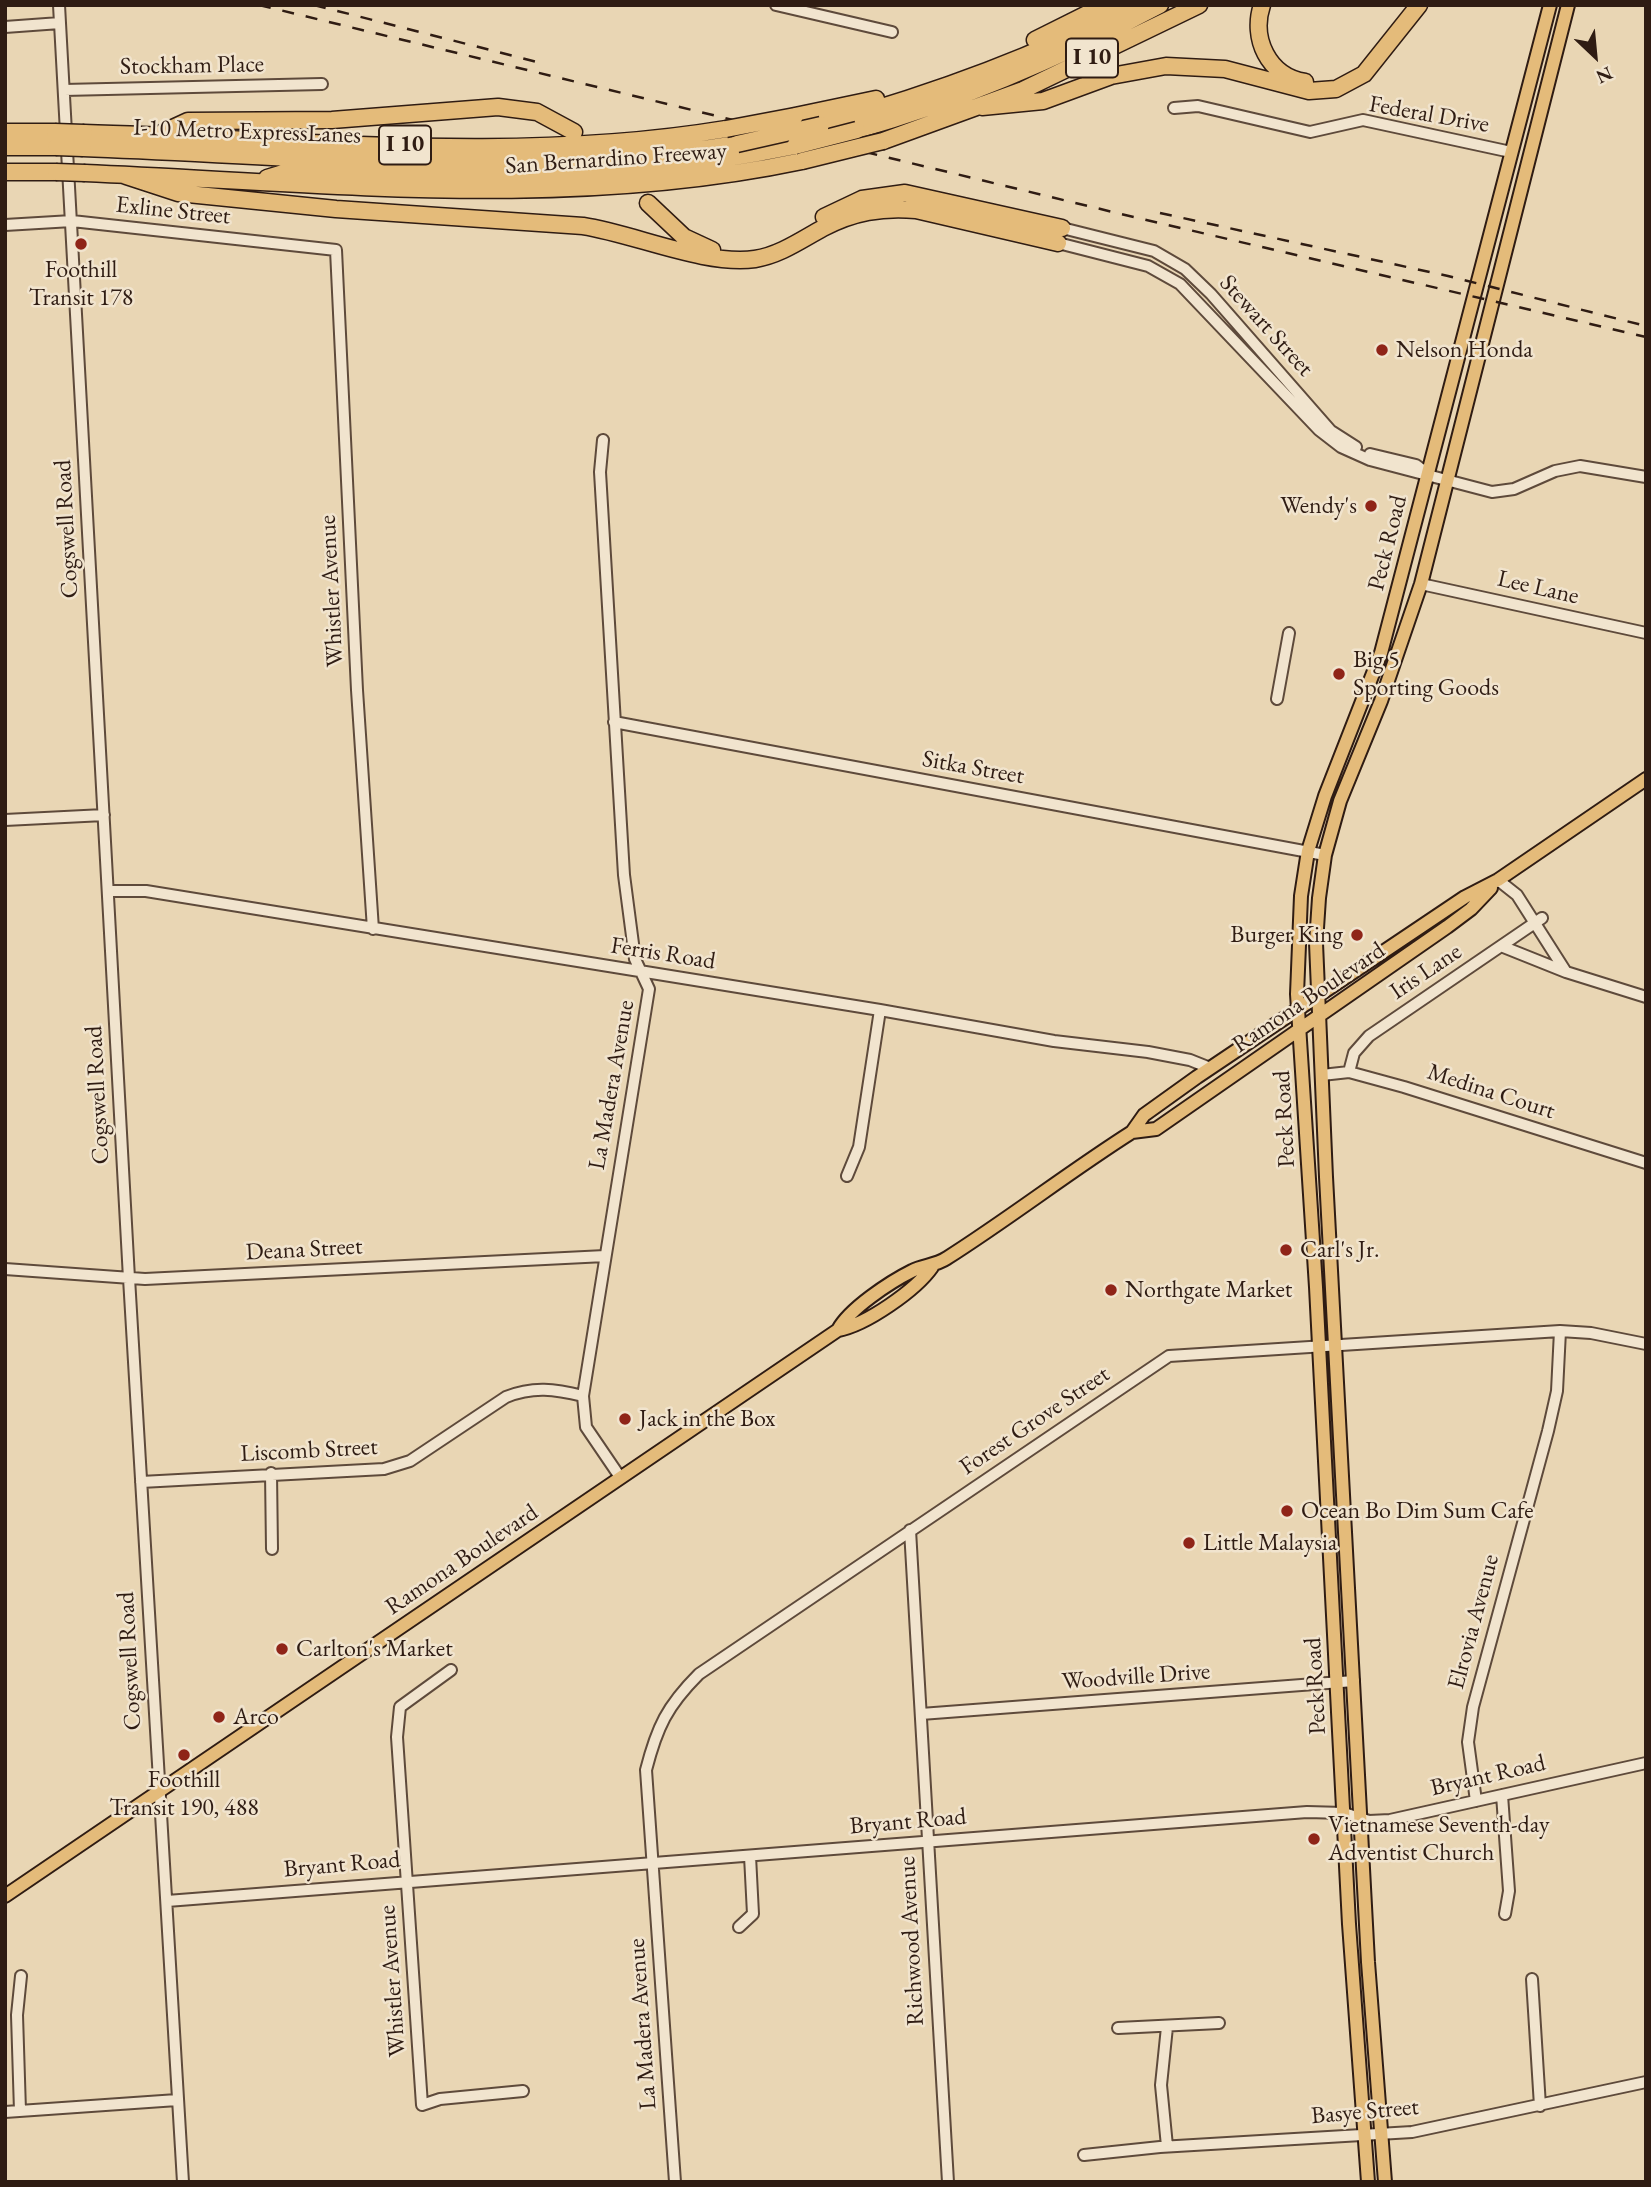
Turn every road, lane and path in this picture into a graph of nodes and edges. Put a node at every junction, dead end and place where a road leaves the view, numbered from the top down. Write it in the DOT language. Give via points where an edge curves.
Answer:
graph roads {
  1 [pos="59,5"];
  2 [pos="776,5"];
  3 [pos="1105,5"];
  4 [pos="1133,5"];
  5 [pos="1160,5"];
  6 [pos="1199,5"];
  7 [pos="1262,5"];
  8 [pos="1407,5"];
  9 [pos="1419,5"];
  10 [pos="1550,5"];
  11 [pos="1567,5"];
  12 [pos="60,23"];
  13 [pos="5,27"];
  14 [pos="892,32"];
  15 [pos="322,84"];
  16 [pos="64,90"];
  17 [pos="982,107"];
  18 [pos="1174,108"];
  19 [pos="5,132"];
  20 [pos="575,132"];
  21 [pos="157,135"];
  22 [pos="55,140"];
  23 [pos="83,140"];
  24 [pos="5,148"];
  25 [pos="1511,152"];
  26 [pos="798,153"];
  27 [pos="5,172"];
  28 [pos="123,175"];
  29 [pos="648,203"];
  30 [pos="72,221"];
  31 [pos="5,225"];
  32 [pos="1060,236"];
  33 [pos="336,250"];
  34 [pos="603,440"];
  35 [pos="1426,473"];
  36 [pos="1646,477"];
  37 [pos="1448,479"];
  38 [pos="1421,584"];
  39 [pos="1289,633"];
  40 [pos="1646,633"];
  41 [pos="1277,699"];
  42 [pos="614,722"];
  43 [pos="1646,779"];
  44 [pos="104,815"];
  45 [pos="5,820"];
  46 [pos="1308,851"];
  47 [pos="1325,855"];
  48 [pos="1498,880"];
  49 [pos="109,891"];
  50 [pos="1539,921"];
  51 [pos="373,929"];
  52 [pos="1501,946"];
  53 [pos="643,972"];
  54 [pos="1566,972"];
  55 [pos="1319,995"];
  56 [pos="1646,997"];
  57 [pos="1298,1009"];
  58 [pos="880,1010"];
  59 [pos="1321,1015"];
  60 [pos="1301,1029"];
  61 [pos="1210,1068"];
  62 [pos="1349,1072"];
  63 [pos="1322,1075"];
  64 [pos="1132,1132"];
  65 [pos="1646,1163"];
  66 [pos="847,1175"];
  67 [pos="1326,1177"];
  68 [pos="1309,1178"];
  69 [pos="605,1256"];
  70 [pos="5,1269"];
  71 [pos="129,1278"];
  72 [pos="1560,1331"];
  73 [pos="1335,1344"];
  74 [pos="1646,1344"];
  75 [pos="1319,1345"];
  76 [pos="583,1396"];
  77 [pos="271,1473"];
  78 [pos="620,1477"];
  79 [pos="141,1482"];
  80 [pos="1345,1526"];
  81 [pos="1328,1527"];
  82 [pos="910,1530"];
  83 [pos="272,1549"];
  84 [pos="451,1670"];
  85 [pos="1354,1681"];
  86 [pos="1337,1682"];
  87 [pos="921,1714"];
  88 [pos="1646,1763"];
  89 [pos="159,1793"];
  90 [pos="1502,1795"];
  91 [pos="1476,1801"];
  92 [pos="1344,1813"];
  93 [pos="1360,1818"];
  94 [pos="927,1841"];
  95 [pos="750,1856"];
  96 [pos="651,1864"];
  97 [pos="407,1880"];
  98 [pos="5,1896"];
  99 [pos="167,1901"];
  100 [pos="1504,1913"];
  101 [pos="739,1927"];
  102 [pos="21,1976"];
  103 [pos="1532,1979"];
  104 [pos="1219,2023"];
  105 [pos="1167,2027"];
  106 [pos="1118,2028"];
  107 [pos="1646,2082"];
  108 [pos="523,2091"];
  109 [pos="177,2100"];
  110 [pos="1540,2106"];
  111 [pos="20,2111"];
  112 [pos="5,2112"];
  113 [pos="1381,2134"];
  114 [pos="1365,2135"];
  115 [pos="1167,2146"];
  116 [pos="1084,2155"];
  117 [pos="183,2182"];
  118 [pos="675,2182"];
  119 [pos="947,2182"];
  120 [pos="1368,2182"];
  121 [pos="1385,2182"];
  1 -- 12 [label="street, Cogswell Road"];
  2 -- 14 [label="street"];
  3 -- 21 [label="highway, San Bernardino Freeway / I 10, bridge" via="962,71 864,103 632,142 509,148"];
  4 -- 23 [label="highway, I-10 Metro ExpressLanes, bridge" via="976,76 906,101 737,144 636,158 514,164"];
  5 -- 26 [label="highway, bridge" via="1065,55 979,92"];
  6 -- 17 [label="highway, San Bernardino Freeway / I 10"];
  7 -- 8 [label="highway" via="1258,35 1269,61 1287,76 1311,83 1350,72"];
  9 -- 17 [label="highway" via="1364,74 1336,89 1309,91 1216,68 1166,66 1111,76 1043,101"];
  10 -- 25 [label="main road, Peck Road"];
  11 -- 37 [label="main road, Peck Road"];
  12 -- 13 [label="street"];
  12 -- 16 [label="street, Cogswell Road"];
  15 -- 16 [label="street, Stockham Place"];
  16 -- 30 [label="street, Cogswell Road"];
  17 -- 26 [label="highway, San Bernardino Freeway / I 10, bridge" via="883,141"];
  18 -- 25 [label="street, Federal Drive" via="1198,106 1310,132 1363,120"];
  19 -- 22 [label="highway, San Bernardino Freeway / I 10"];
  20 -- 21 [label="highway" via="537,112 498,107 332,120 188,121"];
  21 -- 23 [label="highway, San Bernardino Freeway / I 10"];
  22 -- 23 [label="highway, San Bernardino Freeway / I 10, bridge"];
  22 -- 24 [label="highway"];
  25 -- 35 [label="main road, Peck Road"];
  26 -- 28 [label="highway, San Bernardino Freeway / I 10" via="700,179 584,189 489,191"];
  27 -- 28 [label="highway, San Bernardino Freeway / I 10, bridge"];
  28 -- 32 [label="highway" via="178,193 583,226 734,260 773,254 853,215 896,208"];
  29 -- 32 [label="highway" via="690,241 725,252 771,246 846,205 890,193 922,197"];
  30 -- 31 [label="street, Exline Street"];
  30 -- 33 [label="street, Exline Street"];
  30 -- 44 [label="street, Cogswell Road"];
  32 -- 35 [label="street, Stewart Street" via="1164,273 1198,301 1261,371 1341,447 1370,460"];
  32 -- 35 [label="street, Stewart Street" via="1124,242 1170,258 1212,294 1331,430 1369,453 1416,465"];
  33 -- 51 [label="street, Whistler Avenue"];
  34 -- 42 [label="street, La Madera Avenue" via="600,472"];
  35 -- 37 [label="street, Stewart Street"];
  35 -- 46 [label="main road, Peck Road" via="1381,653"];
  36 -- 37 [label="street, Stewart Street" via="1580,466 1492,492"];
  37 -- 38 [label="main road, Peck Road"];
  38 -- 40 [label="street, Lee Lane"];
  38 -- 47 [label="main road, Peck Road" via="1385,691 1340,801"];
  39 -- 41 [label="street"];
  42 -- 46 [label="street, Sitka Street"];
  42 -- 53 [label="street, La Madera Avenue" via="625,875 635,959"];
  43 -- 48 [label="main road, Ramona Boulevard"];
  44 -- 45 [label="street"];
  44 -- 49 [label="street, Cogswell Road"];
  46 -- 47 [label="street, Sitka Street"];
  46 -- 57 [label="main road, Peck Road" via="1297,944"];
  47 -- 55 [label="main road, Peck Road" via="1316,943"];
  48 -- 50 [label="street"];
  48 -- 55 [label="main road, Ramona Boulevard" via="1465,897"];
  48 -- 59 [label="main road, Ramona Boulevard" via="1464,915"];
  49 -- 51 [label="street, Ferris Road" via="146,891"];
  49 -- 71 [label="street, Cogswell Road"];
  50 -- 52 [label="street, Iris Lane"];
  50 -- 54 [label="street"];
  51 -- 53 [label="street, Ferris Road"];
  52 -- 54 [label="street"];
  52 -- 62 [label="street, Iris Lane" via="1369,1035 1354,1054"];
  53 -- 58 [label="street, Ferris Road"];
  53 -- 69 [label="street, La Madera Avenue" via="649,989"];
  54 -- 56 [label="street"];
  55 -- 57 [label="main road, Ramona Boulevard"];
  55 -- 59 [label="main road, Peck Road"];
  57 -- 60 [label="main road, Peck Road"];
  57 -- 61 [label="main road, Ramona Boulevard"];
  58 -- 61 [label="street, Ferris Road" via="1180,1058"];
  58 -- 66 [label="street" via="859,1147"];
  59 -- 60 [label="main road, Ramona Boulevard"];
  59 -- 63 [label="main road, Peck Road"];
  60 -- 64 [label="main road, Ramona Boulevard" via="1156,1129"];
  60 -- 68 [label="main road, Peck Road"];
  61 -- 64 [label="main road, Ramona Boulevard" via="1144,1115"];
  62 -- 63 [label="street, Medina Court"];
  62 -- 65 [label="street, Medina Court"];
  63 -- 67 [label="main road, Peck Road"];
  64 -- 78 [label="main road, Ramona Boulevard" via="932,1267 922,1281 854,1327 838,1330"];
  67 -- 68 [label="main road"];
  67 -- 73 [label="main road, Peck Road"];
  68 -- 75 [label="main road, Peck Road"];
  69 -- 71 [label="street, Deana Street"];
  69 -- 76 [label="street, La Madera Avenue"];
  70 -- 71 [label="street, Deana Street"];
  71 -- 79 [label="street, Cogswell Road"];
  72 -- 73 [label="street, Forest Grove Street"];
  72 -- 74 [label="street, Forest Grove Street"];
  72 -- 91 [label="street, Elrovia Avenue" via="1557,1391 1548,1431 1473,1707 1468,1742"];
  73 -- 75 [label="street, Forest Grove Street"];
  73 -- 80 [label="main road, Peck Road"];
  75 -- 81 [label="main road, Peck Road"];
  75 -- 82 [label="street, Forest Grove Street" via="1169,1356"];
  76 -- 77 [label="street, Liscomb Street" via="554,1389 521,1391 410,1461 384,1469"];
  76 -- 78 [label="street, La Madera Avenue" via="586,1427"];
  77 -- 79 [label="street, Liscomb Street"];
  77 -- 83 [label="street"];
  78 -- 89 [label="main road, Ramona Boulevard"];
  79 -- 89 [label="street, Cogswell Road"];
  80 -- 81 [label="main road"];
  80 -- 85 [label="main road, Peck Road"];
  81 -- 86 [label="main road, Peck Road"];
  82 -- 87 [label="street, Richwood Avenue"];
  82 -- 96 [label="street, Forest Grove Street" via="699,1674 673,1700 656,1732 646,1770"];
  84 -- 97 [label="street, Whistler Avenue" via="400,1707 397,1737"];
  85 -- 86 [label="street, Woodville Drive"];
  85 -- 93 [label="main road, Peck Road"];
  86 -- 87 [label="street, Woodville Drive"];
  86 -- 92 [label="main road, Peck Road"];
  87 -- 94 [label="street, Richwood Avenue"];
  88 -- 90 [label="street, Bryant Road"];
  89 -- 98 [label="main road, Ramona Boulevard"];
  89 -- 99 [label="street, Cogswell Road"];
  90 -- 91 [label="street, Bryant Road"];
  90 -- 100 [label="street" via="1509,1891"];
  91 -- 93 [label="street, Bryant Road" via="1390,1820"];
  92 -- 93 [label="street, Bryant Road"];
  92 -- 94 [label="street, Bryant Road"];
  92 -- 114 [label="main road, Peck Road"];
  93 -- 113 [label="main road, Peck Road"];
  94 -- 95 [label="street, Bryant Road"];
  94 -- 119 [label="street, Richwood Avenue"];
  95 -- 96 [label="street, Bryant Road"];
  95 -- 101 [label="street" via="753,1914"];
  96 -- 97 [label="street, Bryant Road"];
  96 -- 118 [label="street, La Madera Avenue"];
  97 -- 99 [label="street, Bryant Road"];
  97 -- 108 [label="street, Whistler Avenue" via="422,2105"];
  99 -- 109 [label="street, Cogswell Road"];
  102 -- 111 [label="street" via="16,2015"];
  103 -- 110 [label="street"];
  104 -- 105 [label="street"];
  105 -- 106 [label="street"];
  105 -- 115 [label="street" via="1161,2085"];
  107 -- 110 [label="street, Basye Street"];
  109 -- 111 [label="street"];
  109 -- 117 [label="street, Cogswell Road"];
  110 -- 113 [label="street, Basye Street"];
  111 -- 112 [label="street"];
  113 -- 114 [label="street, Basye Street"];
  113 -- 121 [label="main road, Peck Road"];
  114 -- 115 [label="street, Basye Street"];
  114 -- 120 [label="main road, Peck Road"];
  115 -- 116 [label="street, Basye Street"];
}
